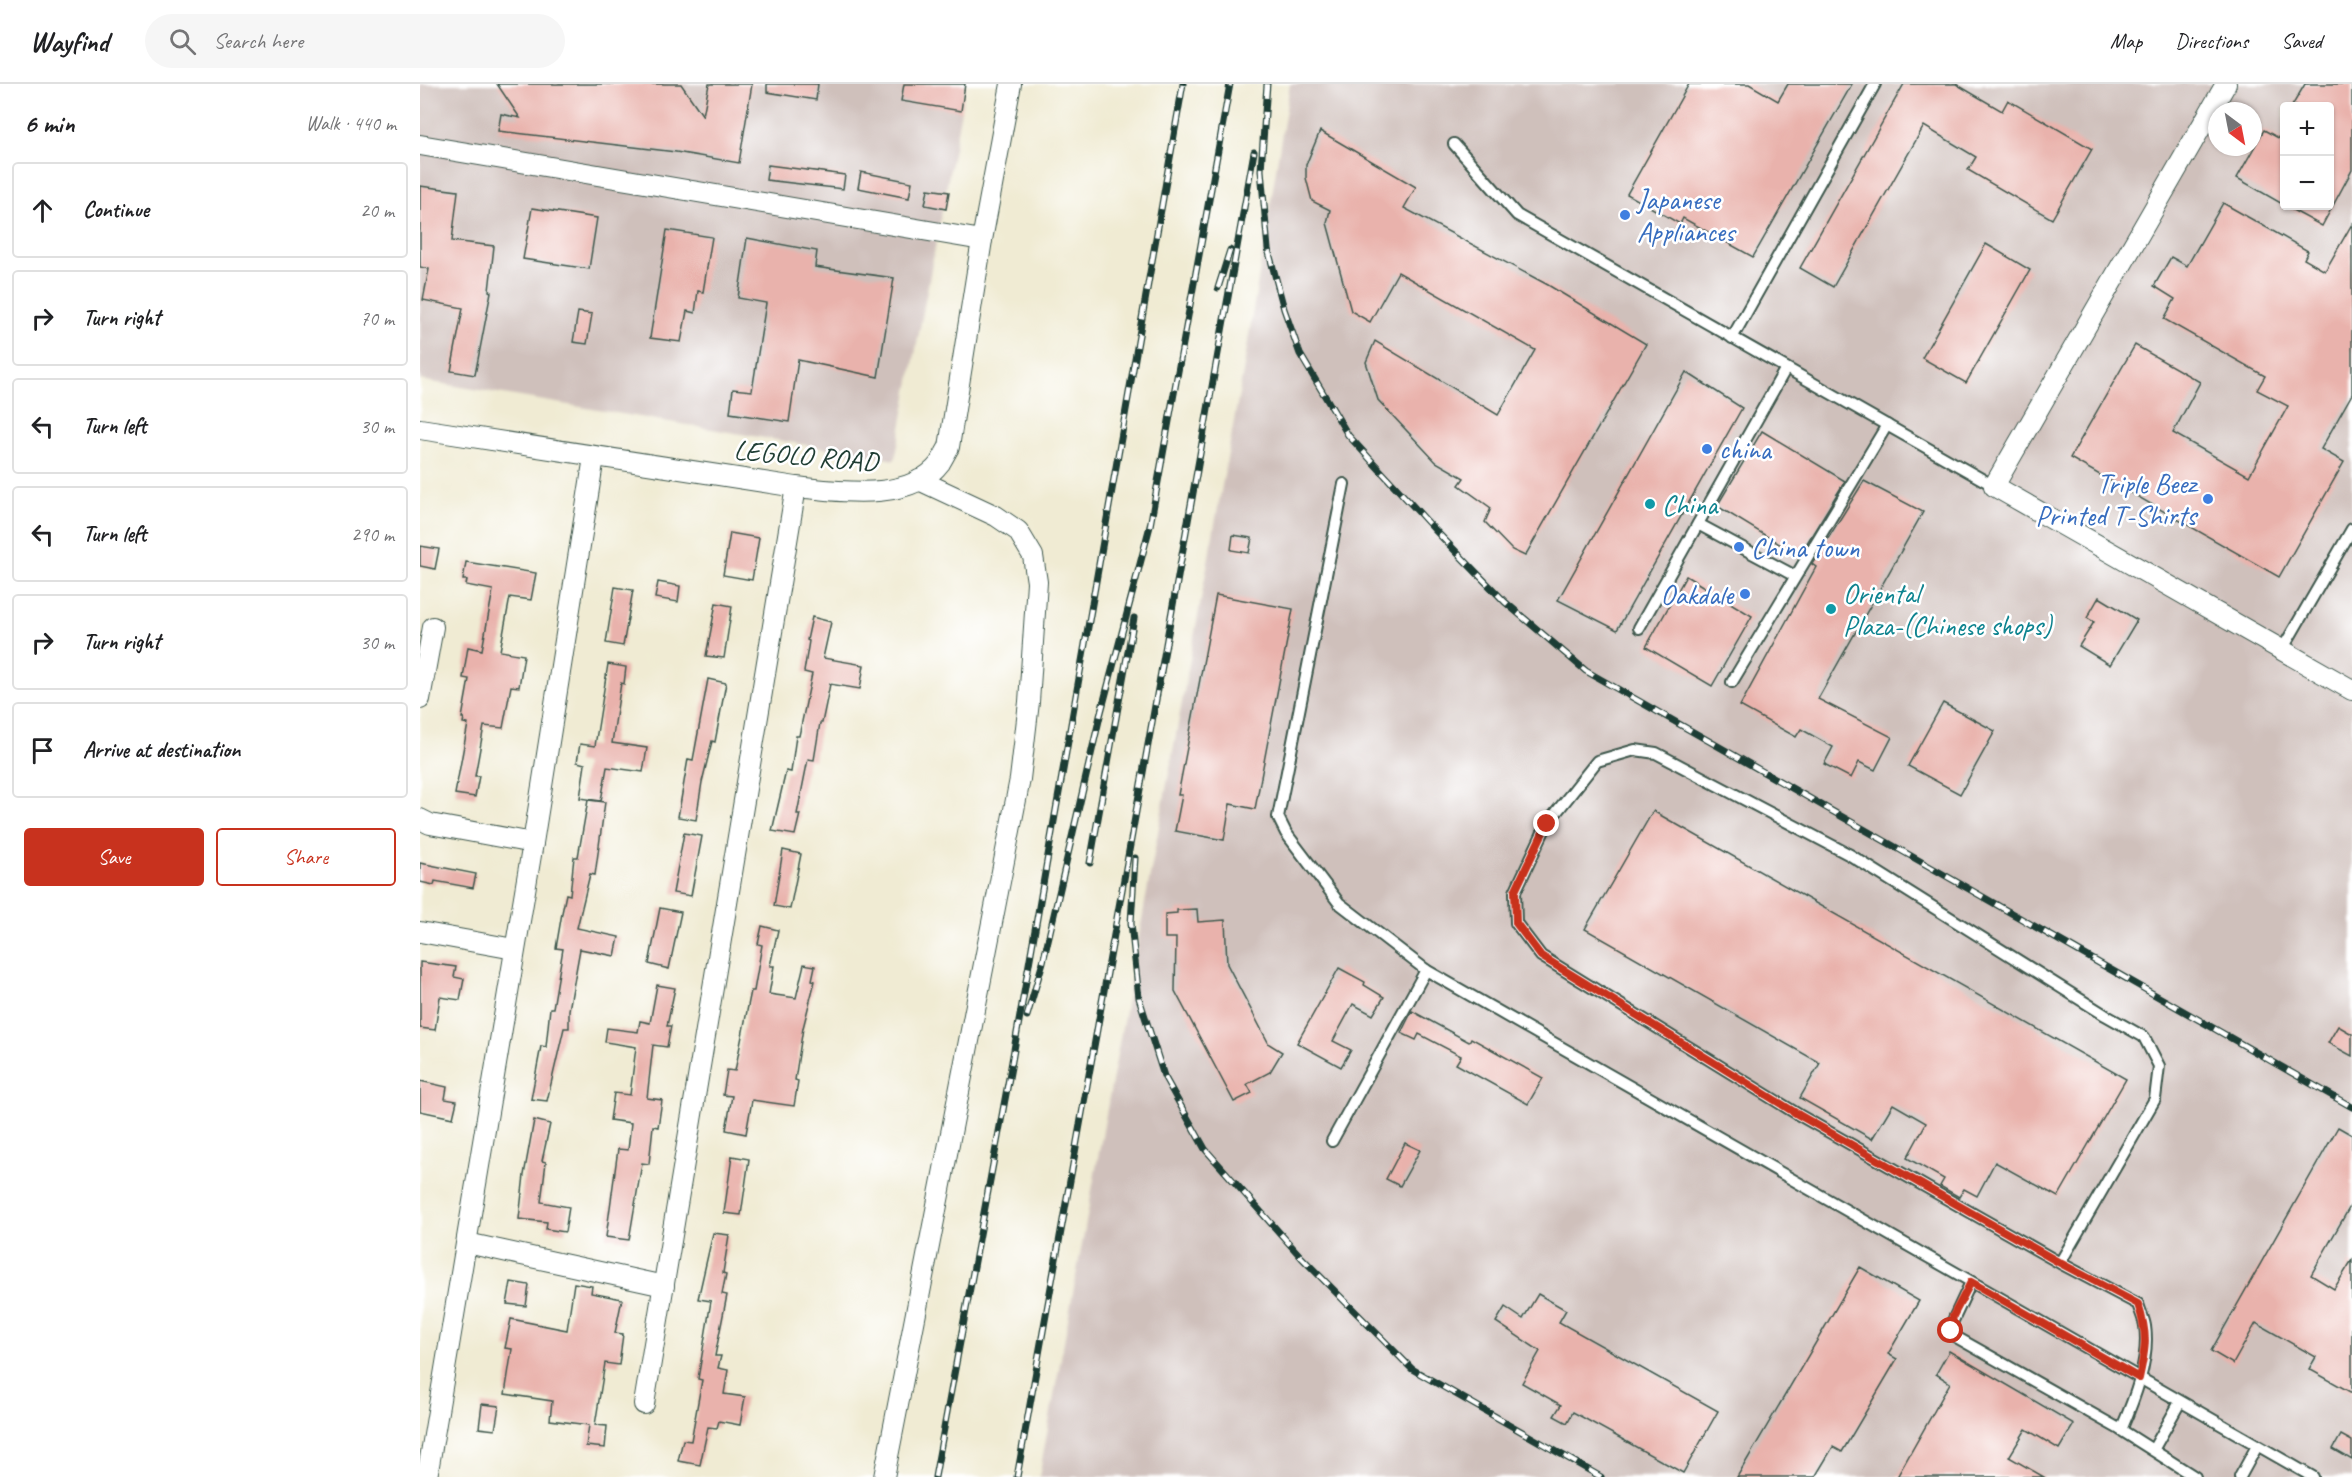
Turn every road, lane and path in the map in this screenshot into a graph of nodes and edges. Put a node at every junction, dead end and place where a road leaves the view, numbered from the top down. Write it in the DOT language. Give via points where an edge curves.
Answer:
graph roads {
  1 [pos="1011,84"];
  2 [pos="1875,84"];
  3 [pos="2226,84"];
  4 [pos="1454,144"];
  5 [pos="420,145"];
  6 [pos="982,240"];
  7 [pos="1732,338"];
  8 [pos="1786,368"];
  9 [pos="1887,425"];
  10 [pos="420,429"];
  11 [pos="594,457"];
  12 [pos="919,480"];
  13 [pos="1344,484"];
  14 [pos="1994,486"];
  15 [pos="796,487"];
  16 [pos="1698,524"];
  17 [pos="2352,529"];
  18 [pos="1796,576"];
  19 [pos="433,627"];
  20 [pos="1639,628"];
  21 [pos="2282,650"];
  22 [pos="1732,682"];
  23 [pos="2352,690"];
  24 [pos="420,699"];
  25 [pos="420,819"];
  26 [pos="533,843"];
  27 [pos="420,932"];
  28 [pos="514,949"];
  29 [pos="1426,970"];
  30 [pos="1332,1141"];
  31 [pos="467,1244"];
  32 [pos="2060,1263"];
  33 [pos="1971,1282"];
  34 [pos="664,1286"];
  35 [pos="2139,1378"];
  36 [pos="2180,1402"];
  37 [pos="644,1404"];
  38 [pos="2121,1430"];
  39 [pos="2257,1446"];
  40 [pos="2153,1450"];
  41 [pos="427,1477"];
  42 [pos="884,1477"];
  43 [pos="2195,1477"];
  44 [pos="2240,1477"];
  45 [pos="2313,1477"];
  1 -- 6 [label="street, LEGOLO ROAD"];
  2 -- 7 [label="lane"];
  3 -- 14 [label="street"];
  4 -- 7 [label="lane" via="1517,215"];
  5 -- 6 [label="street"];
  6 -- 12 [label="street, LEGOLO ROAD" via="949,447 939,465"];
  7 -- 8 [label="lane"];
  8 -- 9 [label="lane"];
  8 -- 16 [label="lane"];
  9 -- 14 [label="lane"];
  9 -- 18 [label="lane"];
  10 -- 11 [label="street, LEGOLO ROAD"];
  11 -- 15 [label="street, LEGOLO ROAD"];
  11 -- 26 [label="street"];
  12 -- 15 [label="street, LEGOLO ROAD" via="892,490 849,492"];
  12 -- 42 [label="street" via="996,516 1018,531 1033,556 1037,582 1020,779"];
  13 -- 29 [label="lane" via="1278,817 1339,903"];
  14 -- 21 [label="street"];
  15 -- 34 [label="street"];
  16 -- 18 [label="lane"];
  16 -- 20 [label="lane"];
  17 -- 21 [label="lane"];
  18 -- 22 [label="lane"];
  19 -- 24 [label="street"];
  21 -- 23 [label="street"];
  25 -- 26 [label="street"];
  26 -- 28 [label="street"];
  27 -- 28 [label="street"];
  28 -- 31 [label="street"];
  29 -- 30 [label="lane"];
  29 -- 33 [label="lane"];
  31 -- 34 [label="street"];
  31 -- 41 [label="street"];
  32 -- 32 [label="lane" via="2156,1099 2159,1066 2144,1037 1850,855 1656,753 1635,750 1597,761 1547,824 1515,891 1516,923 1541,956 1799,1115"];
  32 -- 35 [label="lane" via="2138,1304 2146,1344"];
  33 -- 35 [label="lane"];
  33 -- 38 [label="lane" via="1951,1325 1956,1337"];
  34 -- 37 [label="street"];
  35 -- 36 [label="lane"];
  35 -- 38 [label="lane"];
  36 -- 39 [label="lane"];
  36 -- 40 [label="lane"];
  38 -- 40 [label="lane"];
  39 -- 44 [label="lane"];
  39 -- 45 [label="lane"];
  40 -- 43 [label="lane"];
}
